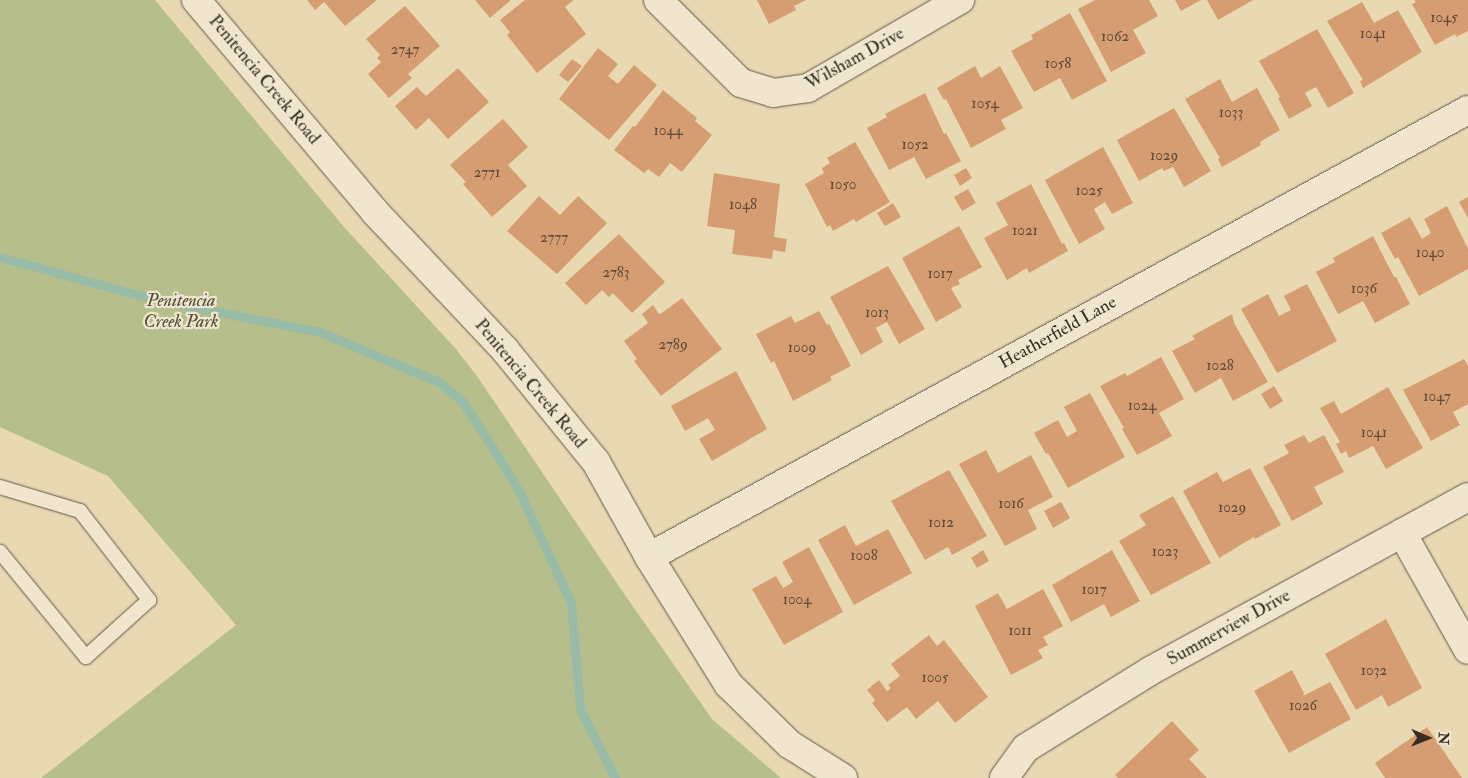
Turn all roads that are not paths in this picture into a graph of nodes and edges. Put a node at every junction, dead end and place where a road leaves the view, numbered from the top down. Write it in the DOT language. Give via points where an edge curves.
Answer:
graph roads {
  1 [pos="196,0"];
  2 [pos="658,0"];
  3 [pos="960,0"];
  4 [pos="1468,110"];
  5 [pos="0,487"];
  6 [pos="1468,497"];
  7 [pos="1402,533"];
  8 [pos="0,552"];
  9 [pos="649,556"];
  10 [pos="1468,650"];
  11 [pos="843,778"];
  12 [pos="1004,778"];
  1 -- 9 [label="street, Penitencia Creek Road" via="375,212 505,350 596,462"];
  2 -- 3 [label="street, Wilsham Drive" via="741,83 773,93 808,88"];
  4 -- 9 [label="street, Heatherfield Lane"];
  5 -- 8 [label="lane" via="80,511 149,600 86,657"];
  6 -- 7 [label="street, Summerview Drive"];
  7 -- 10 [label="street"];
  7 -- 12 [label="street, Summerview Drive" via="1150,671 1026,748"];
  9 -- 11 [label="street, Penitencia Creek Road" via="728,684 789,744"];
}
